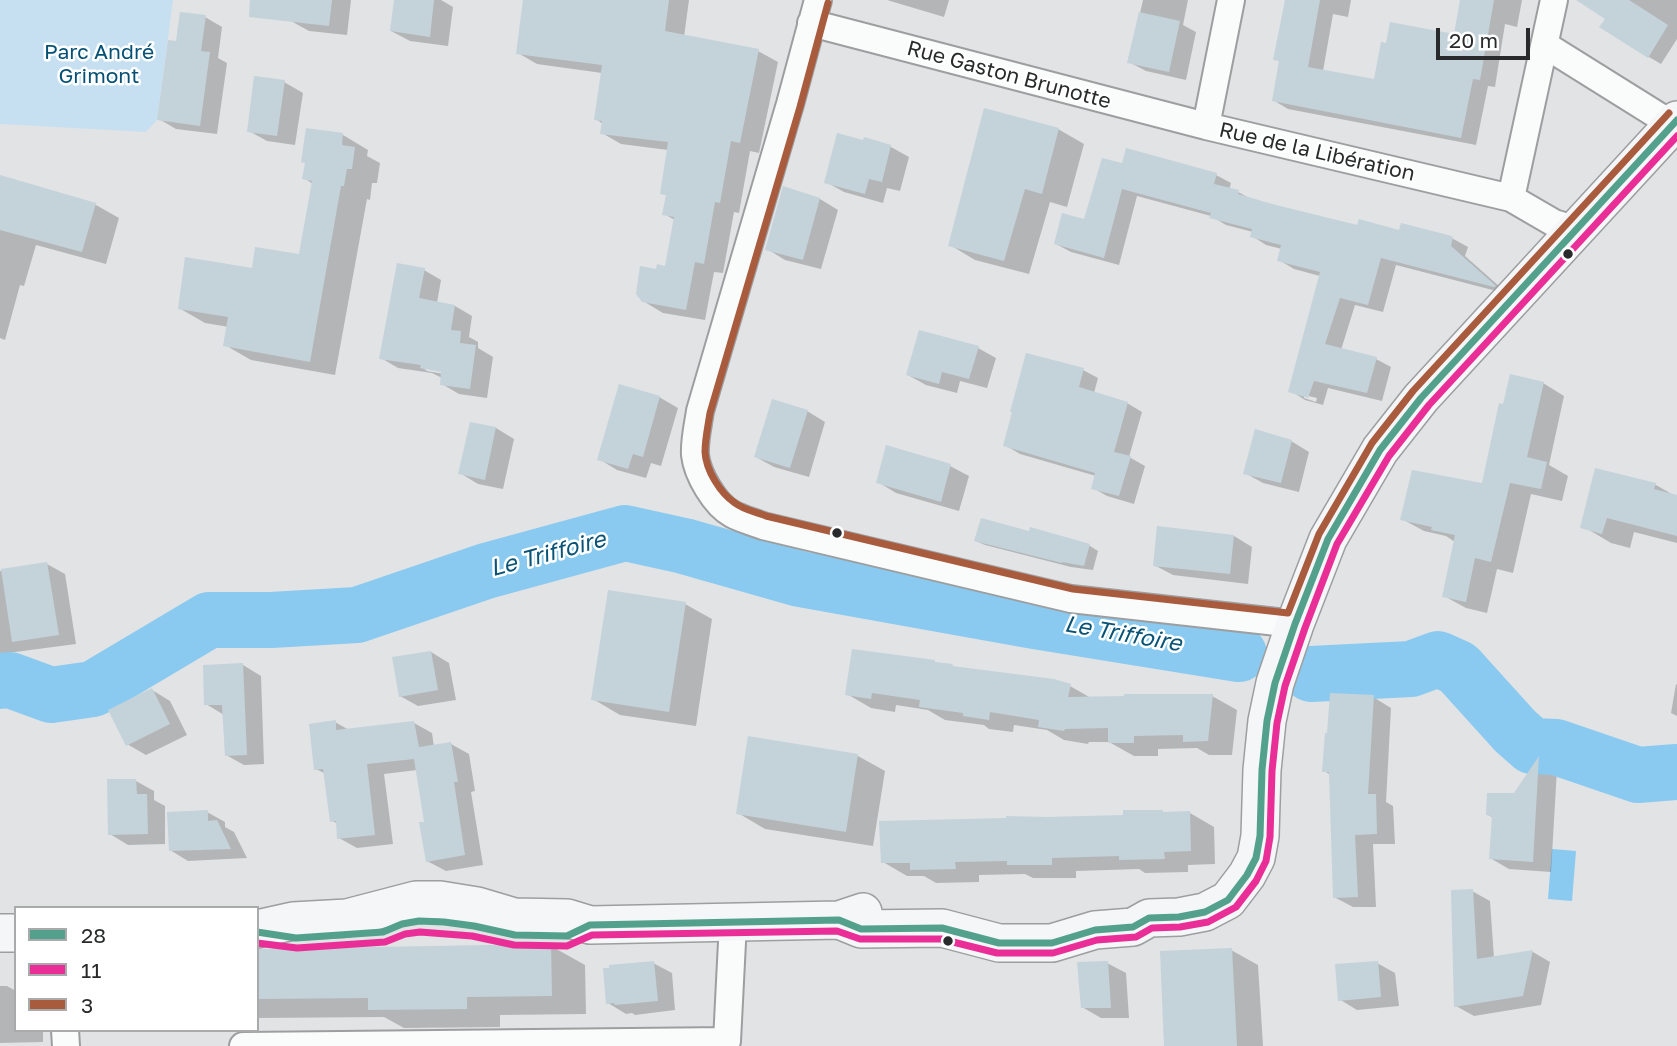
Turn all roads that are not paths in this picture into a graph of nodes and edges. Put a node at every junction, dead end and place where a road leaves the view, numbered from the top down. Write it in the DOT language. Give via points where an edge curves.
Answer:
graph roads {
  1 [pos="1231,0"];
  2 [pos="1554,0"];
  3 [pos="815,12"];
  4 [pos="1545,45"];
  5 [pos="1675,123"];
  6 [pos="1206,126"];
  7 [pos="1511,198"];
  8 [pos="1577,230"];
  9 [pos="1295,624"];
  10 [pos="733,922"];
  11 [pos="259,930"];
  12 [pos="727,1043"];
  13 [pos="243,1046"];
  1 -- 6 [label="street, Rue de la Libération"];
  2 -- 4 [label="street"];
  3 -- 6 [label="street, Rue Gaston Brunotte"];
  3 -- 9 [label="street" via="700,411 695,456 720,504 731,514 762,526 1071,599"];
  4 -- 5 [label="street"];
  4 -- 7 [label="street"];
  5 -- 8 [label="street"];
  6 -- 7 [label="street, Rue de la Libération"];
  7 -- 8 [label="street, Rue de la Libération" via="1554,223"];
  8 -- 9 [label="street" via="1421,398 1380,450 1328,539"];
  9 -- 10 [label="street" via="1267,721 1256,858 1227,900 1206,912 1149,918 1133,910 1078,913 1039,925 1004,923 968,913 865,911 839,920"];
  10 -- 11 [label="street" via="590,925 567,936 419,921 383,932 296,938"];
  10 -- 12 [label="street"];
  12 -- 13 [label="street"];
}
